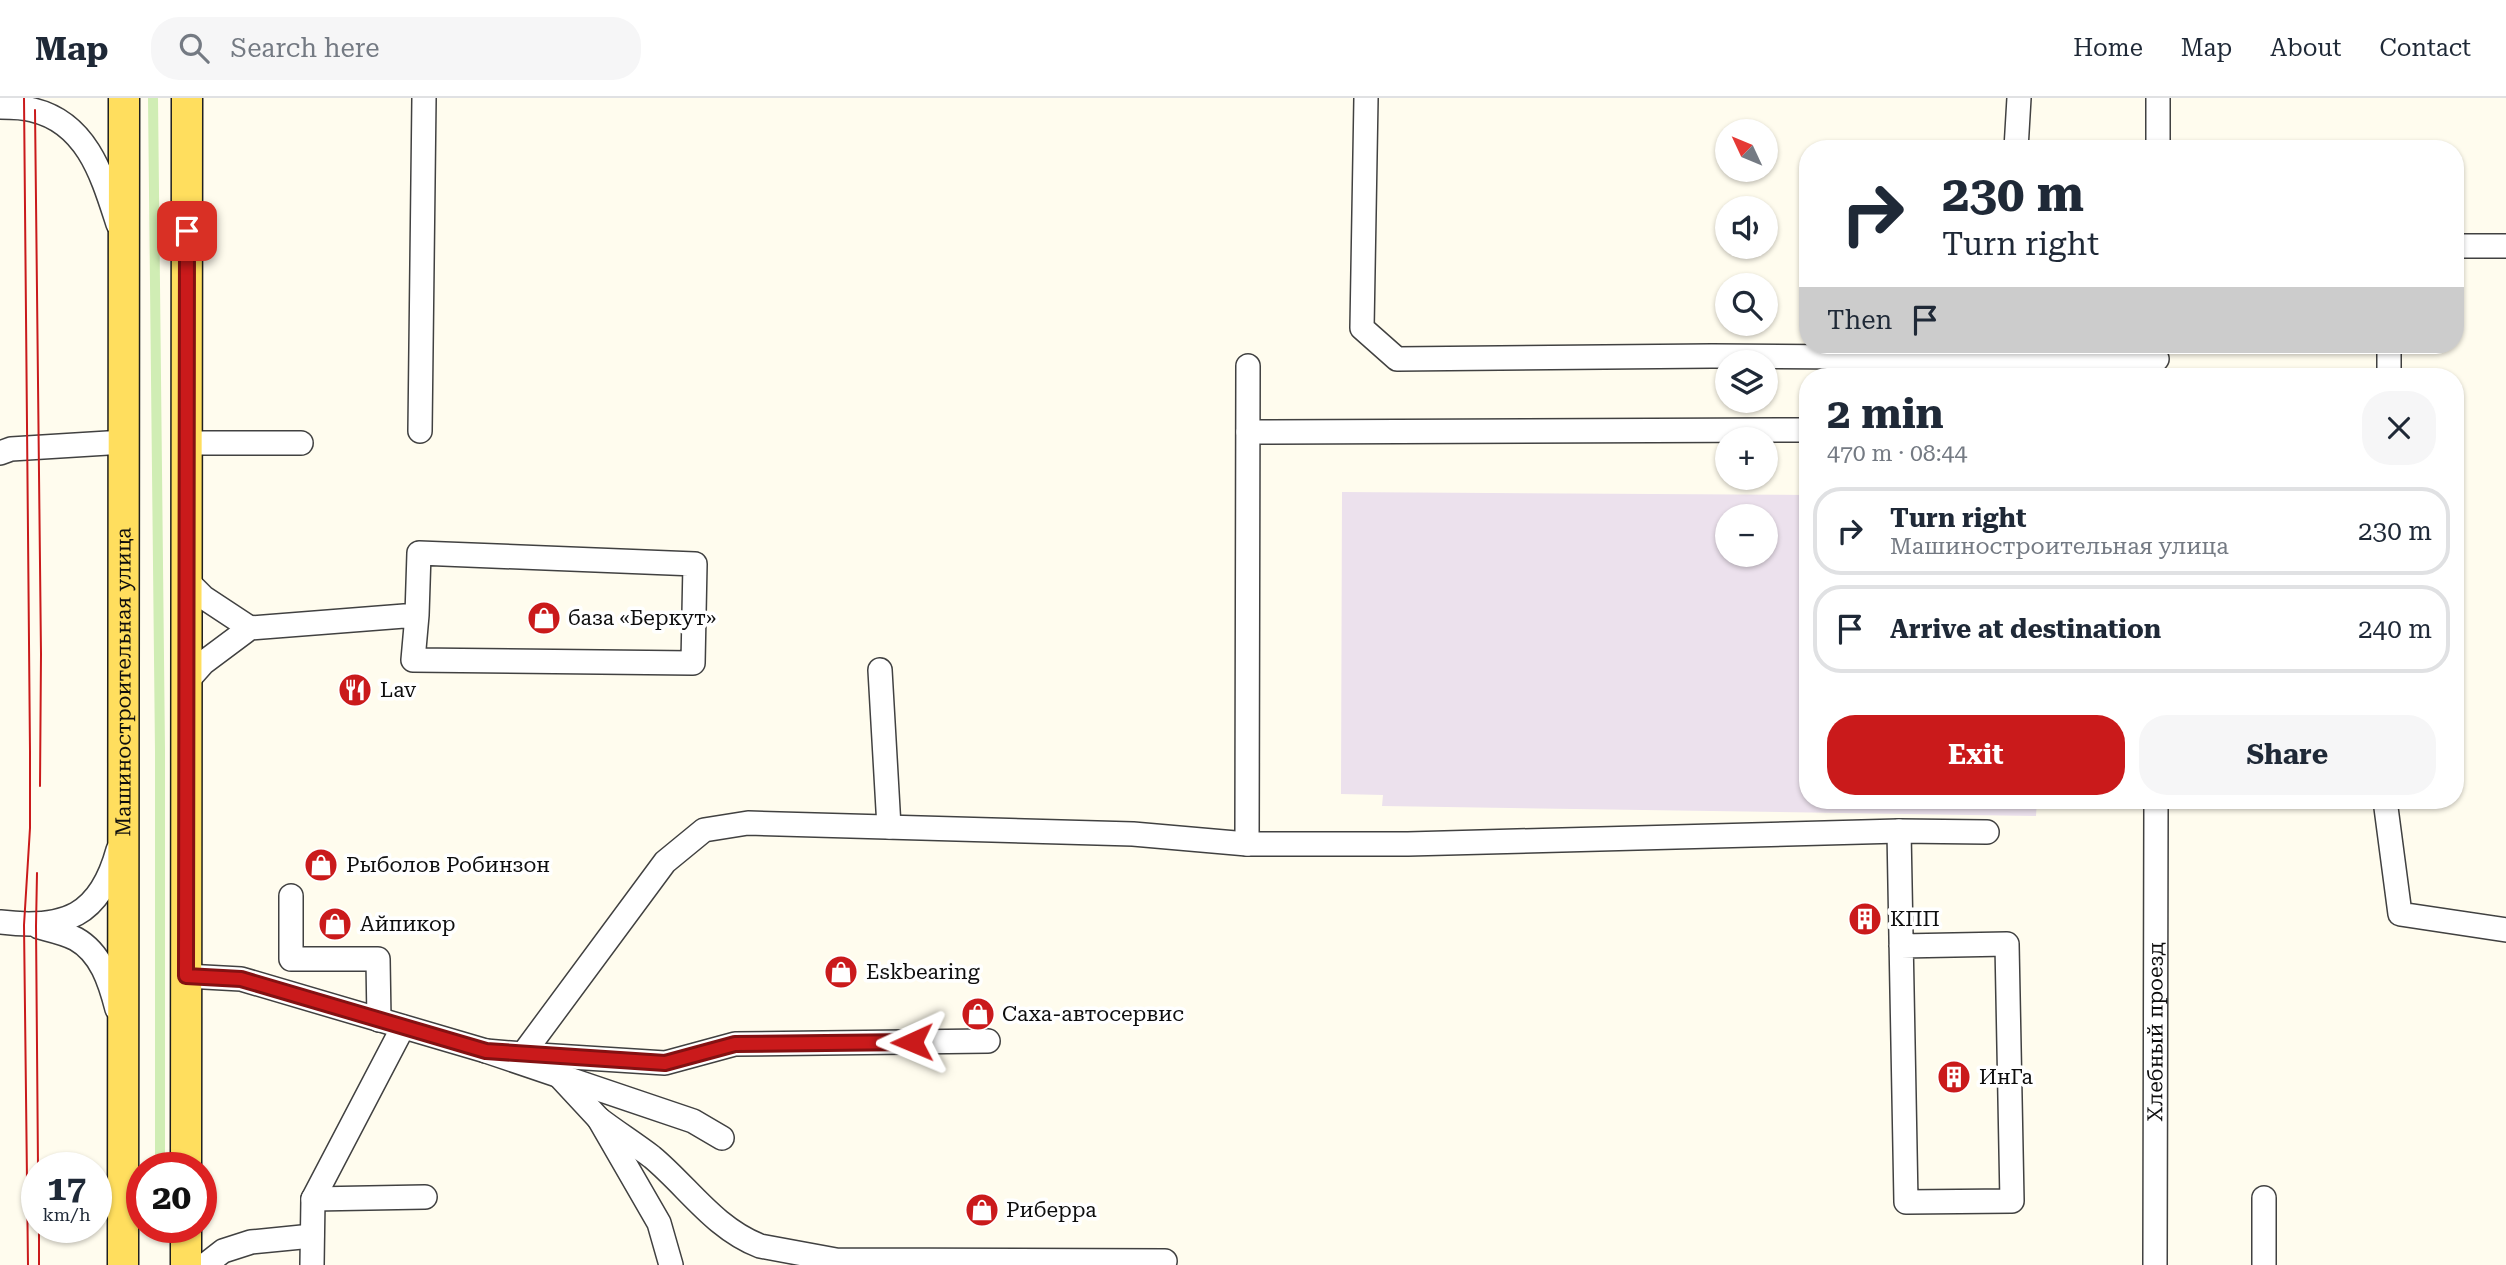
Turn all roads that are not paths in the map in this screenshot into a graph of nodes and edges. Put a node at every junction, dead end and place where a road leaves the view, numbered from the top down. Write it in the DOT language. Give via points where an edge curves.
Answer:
graph roads {
  1 [pos="124,98"];
  2 [pos="187,98"];
  3 [pos="424,98"];
  4 [pos="1366,98"];
  5 [pos="2018,98"];
  6 [pos="2158,98"];
  7 [pos="0,107"];
  8 [pos="2016,140"];
  9 [pos="2158,140"];
  10 [pos="124,244"];
  11 [pos="2464,246"];
  12 [pos="2506,246"];
  13 [pos="1830,354"];
  14 [pos="2058,354"];
  15 [pos="2157,360"];
  16 [pos="1248,366"];
  17 [pos="1799,430"];
  18 [pos="420,431"];
  19 [pos="1248,432"];
  20 [pos="124,442"];
  21 [pos="187,443"];
  22 [pos="300,443"];
  23 [pos="0,453"];
  24 [pos="187,581"];
  25 [pos="417,615"];
  26 [pos="250,628"];
  27 [pos="880,670"];
  28 [pos="187,681"];
  29 [pos="2156,809"];
  30 [pos="2386,809"];
  31 [pos="124,823"];
  32 [pos="890,827"];
  33 [pos="1899,831"];
  34 [pos="1987,832"];
  35 [pos="1247,844"];
  36 [pos="291,896"];
  37 [pos="0,922"];
  38 [pos="36,926"];
  39 [pos="2506,930"];
  40 [pos="1901,946"];
  41 [pos="186,976"];
  42 [pos="379,1020"];
  43 [pos="403,1027"];
  44 [pos="124,1032"];
  45 [pos="988,1041"];
  46 [pos="486,1051"];
  47 [pos="523,1054"];
  48 [pos="558,1074"];
  49 [pos="599,1119"];
  50 [pos="722,1138"];
  51 [pos="186,1152"];
  52 [pos="425,1198"];
  53 [pos="313,1199"];
  54 [pos="2264,1199"];
  55 [pos="312,1236"];
  56 [pos="186,1243"];
  57 [pos="1165,1261"];
  58 [pos="123,1265"];
  59 [pos="186,1265"];
  60 [pos="205,1265"];
  61 [pos="312,1265"];
  62 [pos="671,1265"];
  63 [pos="2155,1265"];
  64 [pos="2264,1265"];
  1 -- 10 [label="main road, Машиностроительная улица"];
  2 -- 21 [label="main road"];
  3 -- 18 [label="street"];
  4 -- 13 [label="street" via="1362,328 1397,359"];
  5 -- 8 [label="street"];
  6 -- 9 [label="street"];
  7 -- 10 [label="street" via="35,110 61,123 85,144 103,178"];
  10 -- 20 [label="main road, Машиностроительная улица"];
  11 -- 12 [label="street"];
  14 -- 15 [label="street"];
  16 -- 19 [label="street"];
  17 -- 19 [label="street"];
  19 -- 35 [label="street"];
  20 -- 23 [label="street"];
  20 -- 31 [label="main road, Машиностроительная улица"];
  21 -- 22 [label="street"];
  21 -- 24 [label="main road"];
  24 -- 26 [label="street"];
  24 -- 28 [label="main road"];
  25 -- 25 [label="street" via="419,553 695,564 693,663 413,660"];
  25 -- 26 [label="street"];
  26 -- 28 [label="street"];
  27 -- 32 [label="street"];
  28 -- 41 [label="main road"];
  29 -- 63 [label="street, Хлебный проезд"];
  30 -- 39 [label="street" via="2400,914"];
  31 -- 38 [label="street" via="100,893 84,911"];
  31 -- 44 [label="main road, Машиностроительная улица"];
  32 -- 35 [label="street" via="1133,834"];
  32 -- 47 [label="street" via="748,823 704,830 665,862"];
  33 -- 34 [label="street"];
  33 -- 35 [label="street"];
  33 -- 40 [label="street"];
  36 -- 42 [label="street" via="291,959 378,959"];
  37 -- 38 [label="street"];
  38 -- 44 [label="street" via="75,938 91,950 111,984"];
  40 -- 40 [label="street" via="2007,944 2012,1201 1906,1202"];
  41 -- 42 [label="street" via="241,979"];
  41 -- 51 [label="main road"];
  42 -- 43 [label="street"];
  43 -- 46 [label="street"];
  43 -- 53 [label="street"];
  44 -- 58 [label="main road, Машиностроительная улица"];
  45 -- 47 [label="street" via="735,1044 665,1063"];
  46 -- 47 [label="street"];
  46 -- 48 [label="street"];
  48 -- 49 [label="street"];
  48 -- 50 [label="street" via="693,1121"];
  49 -- 57 [label="street" via="653,1158 704,1210 760,1246 836,1261"];
  49 -- 62 [label="street" via="659,1223"];
  52 -- 53 [label="street"];
  53 -- 55 [label="street"];
  54 -- 64 [label="street"];
  55 -- 60 [label="street" via="251,1242 223,1251"];
  55 -- 61 [label="street"];
  56 -- 59 [label="main road"];
}
